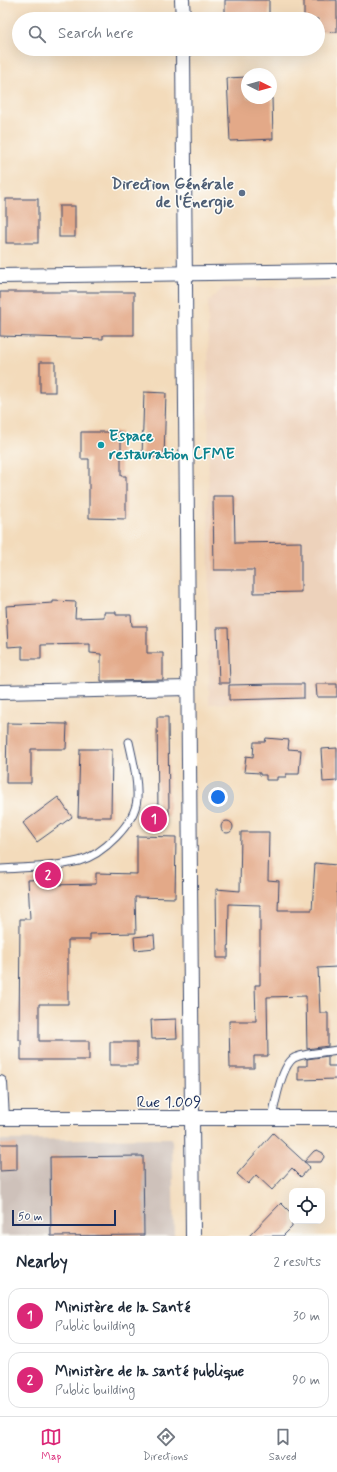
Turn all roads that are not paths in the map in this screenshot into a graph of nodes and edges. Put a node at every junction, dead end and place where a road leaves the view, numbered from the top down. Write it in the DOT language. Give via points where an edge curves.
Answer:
graph roads {
  1 [pos="182,0"];
  2 [pos="182,12"];
  3 [pos="183,56"];
  4 [pos="337,271"];
  5 [pos="185,273"];
  6 [pos="0,276"];
  7 [pos="188,688"];
  8 [pos="0,692"];
  9 [pos="130,742"];
  10 [pos="0,869"];
  11 [pos="337,1050"];
  12 [pos="0,1083"];
  13 [pos="1,1118"];
  14 [pos="272,1118"];
  15 [pos="337,1118"];
  16 [pos="192,1119"];
  17 [pos="193,1236"];
  1 -- 2 [label="street"];
  3 -- 5 [label="street"];
  4 -- 5 [label="street"];
  5 -- 6 [label="street"];
  5 -- 7 [label="street"];
  7 -- 8 [label="street"];
  7 -- 16 [label="street"];
  9 -- 10 [label="lane" via="137,800 131,818 118,835 80,861"];
  11 -- 14 [label="lane" via="295,1057 288,1063"];
  12 -- 13 [label="street"];
  13 -- 16 [label="street, Rue 1.009"];
  14 -- 15 [label="street, Rue 1.009"];
  14 -- 16 [label="street, Rue 1.009"];
  16 -- 17 [label="street"];
}
